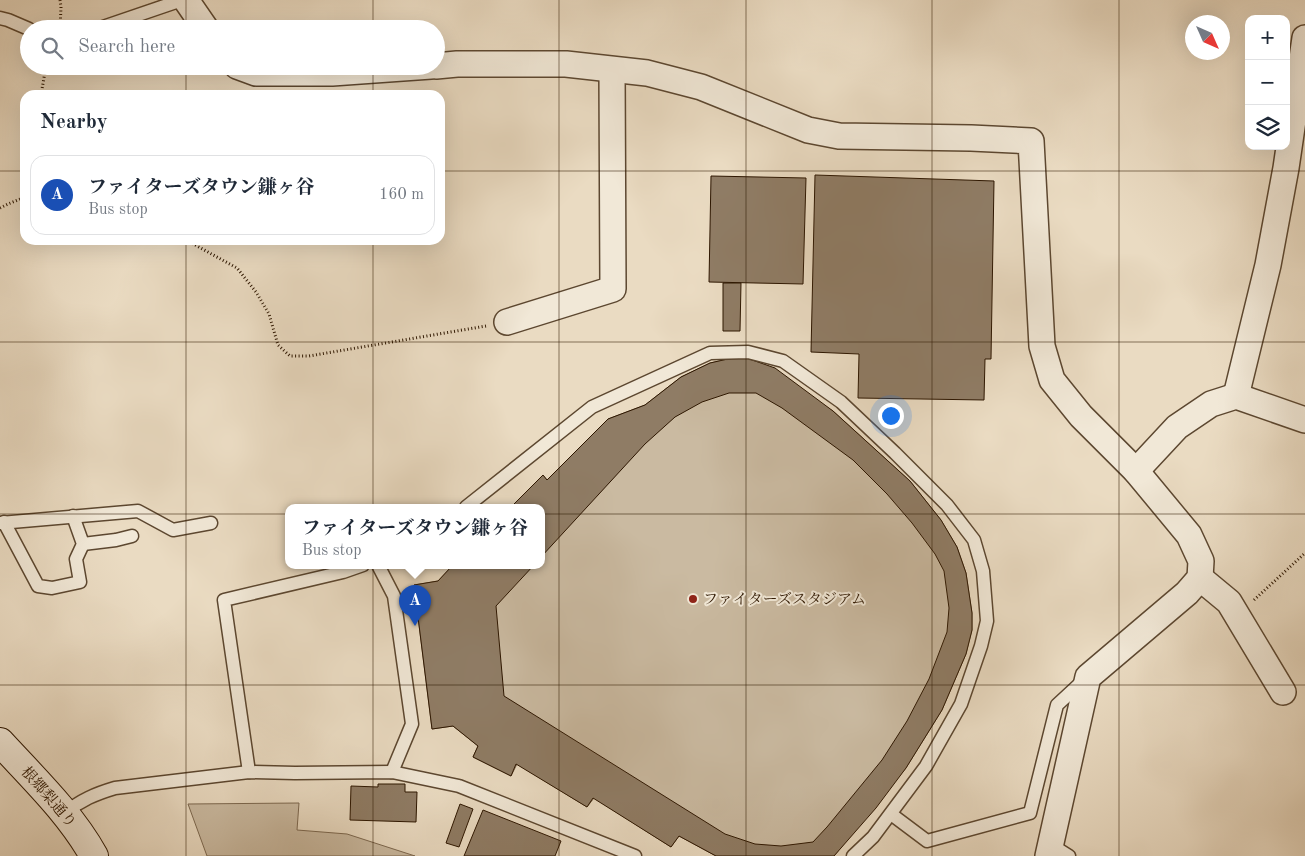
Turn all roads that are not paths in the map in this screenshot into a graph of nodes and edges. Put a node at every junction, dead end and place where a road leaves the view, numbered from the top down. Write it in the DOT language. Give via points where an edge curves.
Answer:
graph roads {
  1 [pos="182,0"];
  2 [pos="186,0"];
  3 [pos="0,18"];
  4 [pos="123,20"];
  5 [pos="200,20"];
  6 [pos="20,25"];
  7 [pos="1305,38"];
  8 [pos="445,65"];
  9 [pos="612,70"];
  10 [pos="507,322"];
  11 [pos="1236,396"];
  12 [pos="1305,420"];
  13 [pos="1136,471"];
  14 [pos="470,504"];
  15 [pos="73,516"];
  16 [pos="2,522"];
  17 [pos="211,524"];
  18 [pos="132,536"];
  19 [pos="82,544"];
  20 [pos="352,569"];
  21 [pos="380,569"];
  22 [pos="1200,578"];
  23 [pos="1088,677"];
  24 [pos="1283,692"];
  25 [pos="0,742"];
  26 [pos="249,772"];
  27 [pos="392,772"];
  28 [pos="65,813"];
  29 [pos="891,814"];
  30 [pos="1056,852"];
  31 [pos="94,856"];
  32 [pos="635,856"];
  33 [pos="853,856"];
  1 -- 4 [label="lane"];
  2 -- 5 [label="street"];
  3 -- 6 [label="lane"];
  7 -- 11 [label="street" via="1268,265"];
  8 -- 9 [label="street" via="566,64"];
  9 -- 10 [label="street" via="612,289"];
  9 -- 13 [label="street" via="647,73 701,87 808,130 839,136 1031,141 1042,346 1052,380 1081,416"];
  11 -- 12 [label="street"];
  11 -- 13 [label="street" via="1211,404 1177,427"];
  13 -- 22 [label="street" via="1189,535 1201,561"];
  14 -- 29 [label="lane" via="592,407 710,354 748,352 784,361 841,402 946,505 974,540 983,571 987,621 961,704 926,766"];
  15 -- 16 [label="lane"];
  15 -- 17 [label="lane" via="138,511 173,530"];
  15 -- 19 [label="lane"];
  16 -- 19 [label="lane" via="38,586 52,588 80,582 76,559"];
  18 -- 19 [label="lane"];
  20 -- 26 [label="lane" via="224,600"];
  21 -- 27 [label="lane" via="394,596 412,724"];
  22 -- 23 [label="street" via="1187,593"];
  22 -- 24 [label="street" via="1229,602"];
  23 -- 29 [label="lane" via="1057,705 1030,812 927,841"];
  23 -- 30 [label="street"];
  25 -- 28 [label="street, 根郷梨通り"];
  26 -- 27 [label="lane"];
  26 -- 28 [label="lane" via="115,788 95,794"];
  27 -- 32 [label="lane" via="459,786"];
  28 -- 31 [label="street, 根郷梨通り"];
  29 -- 33 [label="lane"];
}
